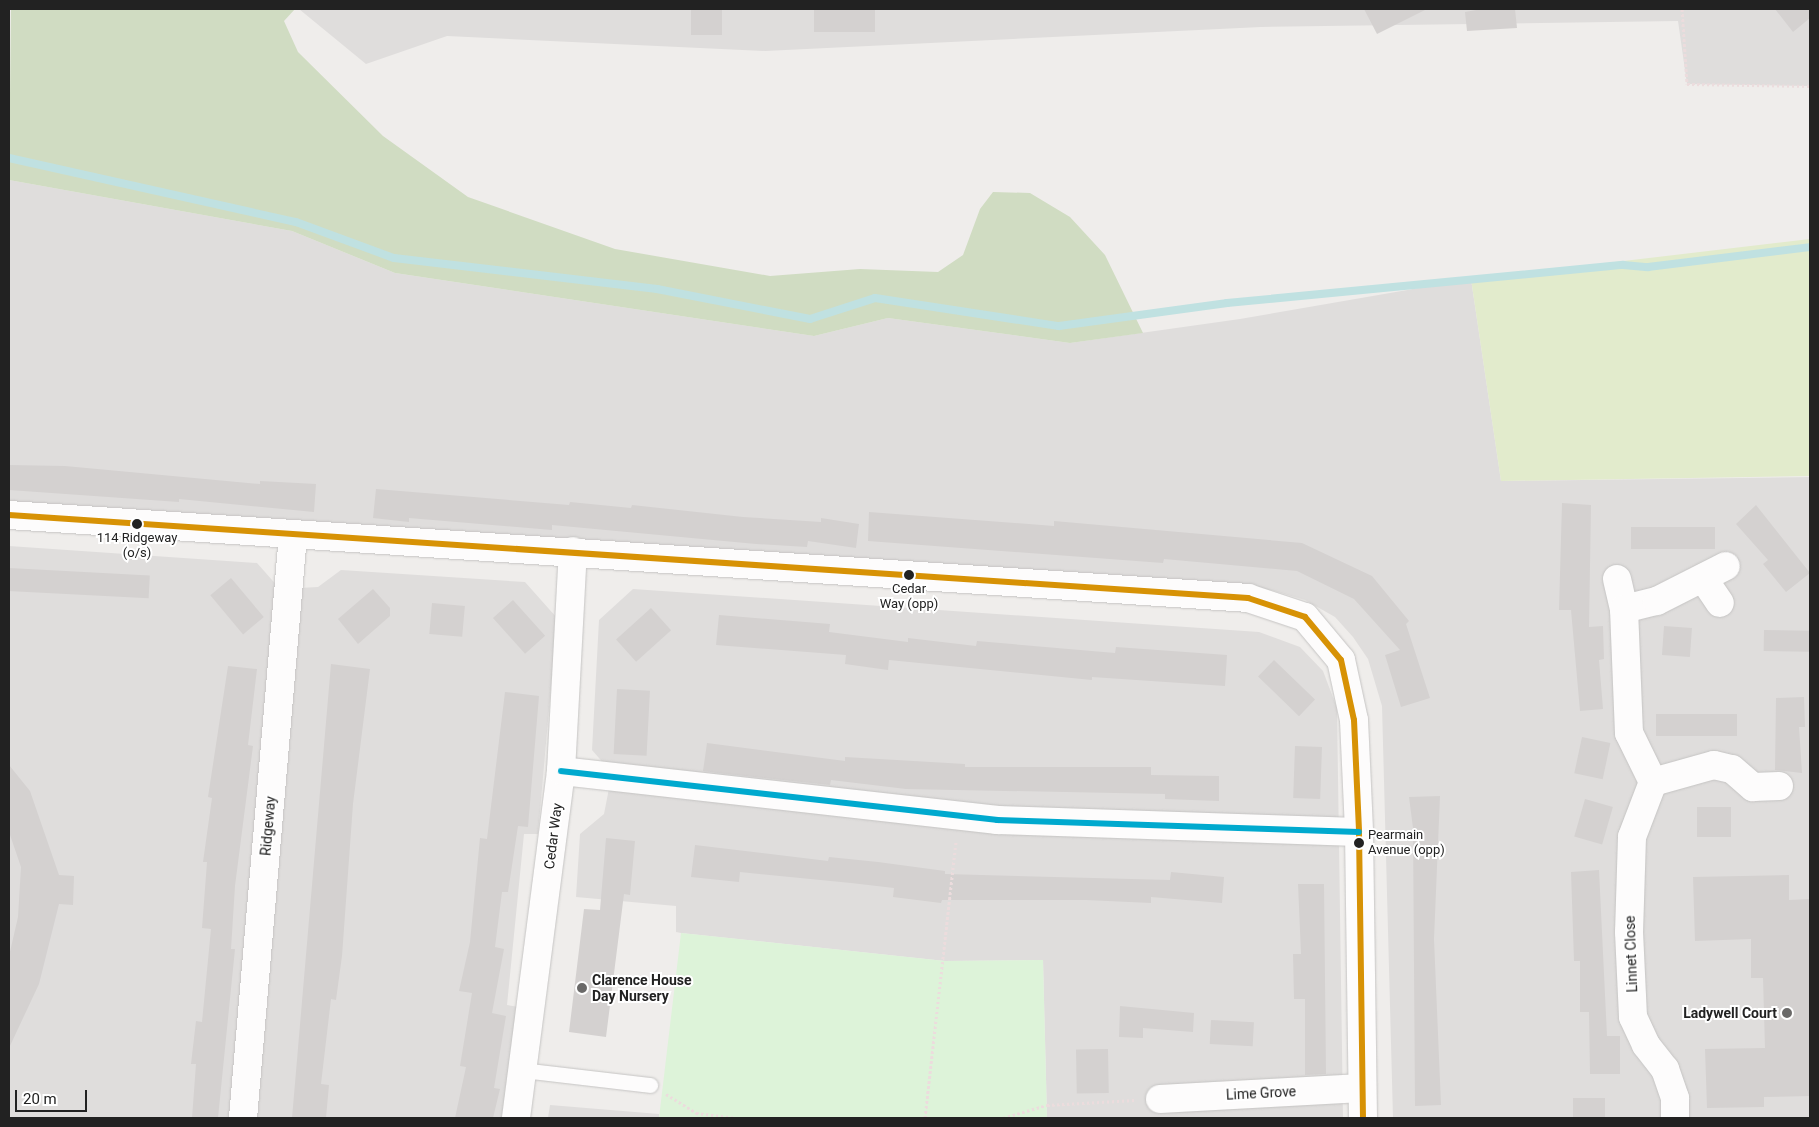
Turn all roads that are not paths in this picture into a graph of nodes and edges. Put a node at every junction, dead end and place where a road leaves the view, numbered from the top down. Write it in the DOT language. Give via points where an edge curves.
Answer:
graph roads {
  1 [pos="9,515"];
  2 [pos="293,535"];
  3 [pos="573,551"];
  4 [pos="1617,579"];
  5 [pos="1720,603"];
  6 [pos="1624,609"];
  7 [pos="561,771"];
  8 [pos="1652,782"];
  9 [pos="1779,786"];
  10 [pos="1359,832"];
  11 [pos="522,1070"];
  12 [pos="650,1085"];
  13 [pos="1362,1088"];
  14 [pos="1160,1099"];
  15 [pos="243,1118"];
  16 [pos="516,1118"];
  17 [pos="1363,1118"];
  18 [pos="1676,1118"];
  1 -- 2 [label="street"];
  2 -- 3 [label="street"];
  2 -- 15 [label="street, Ridgeway"];
  3 -- 7 [label="street, Cedar Way"];
  3 -- 10 [label="street" via="1248,598 1305,617 1340,660 1354,720"];
  4 -- 6 [label="street"];
  5 -- 6 [label="street" via="1715,572 1657,601"];
  6 -- 8 [label="street" via="1629,733"];
  7 -- 10 [label="street" via="958,816"];
  7 -- 11 [label="street, Cedar Way"];
  8 -- 9 [label="street" via="1714,765 1732,769 1753,787"];
  8 -- 18 [label="street, Linnet Close" via="1632,837 1629,932 1633,1017 1646,1045 1665,1069 1675,1098"];
  10 -- 13 [label="street"];
  11 -- 12 [label="lane"];
  11 -- 16 [label="street, Cedar Way"];
  13 -- 14 [label="street, Lime Grove"];
  13 -- 17 [label="street"];
}
